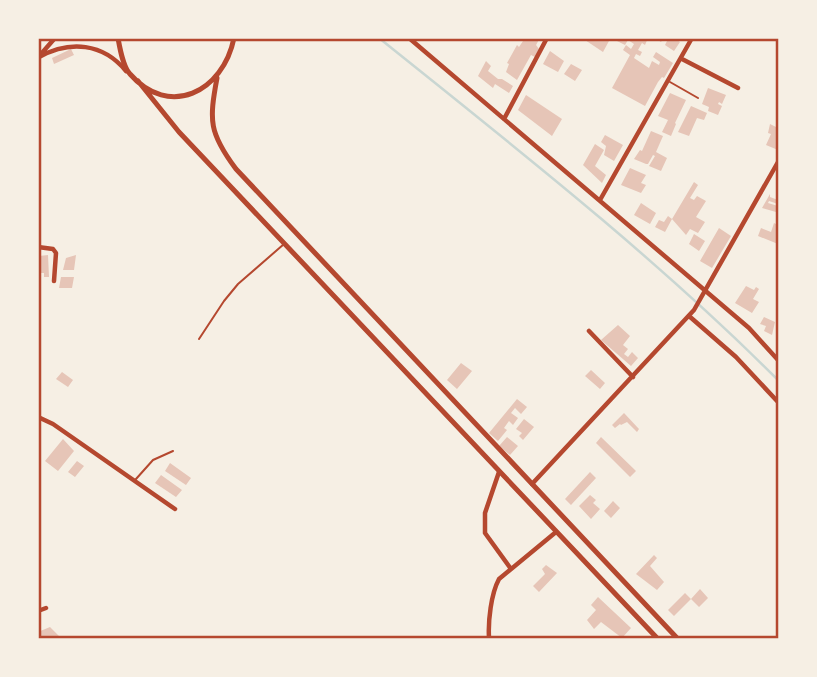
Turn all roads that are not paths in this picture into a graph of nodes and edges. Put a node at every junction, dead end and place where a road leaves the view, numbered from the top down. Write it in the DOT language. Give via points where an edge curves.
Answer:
graph roads {
  1 [pos="55,38"];
  2 [pos="118,38"];
  3 [pos="234,38"];
  4 [pos="409,38"];
  5 [pos="547,38"];
  6 [pos="692,38"];
  7 [pos="415,41"];
  8 [pos="39,57"];
  9 [pos="682,59"];
  10 [pos="128,73"];
  11 [pos="217,78"];
  12 [pos="138,81"];
  13 [pos="669,82"];
  14 [pos="738,88"];
  15 [pos="698,98"];
  16 [pos="505,119"];
  17 [pos="779,162"];
  18 [pos="600,200"];
  19 [pos="285,244"];
  20 [pos="38,247"];
  21 [pos="54,281"];
  22 [pos="705,291"];
  23 [pos="689,316"];
  24 [pos="589,331"];
  25 [pos="199,339"];
  26 [pos="779,360"];
  27 [pos="633,377"];
  28 [pos="779,402"];
  29 [pos="38,417"];
  30 [pos="173,451"];
  31 [pos="499,472"];
  32 [pos="135,481"];
  33 [pos="532,484"];
  34 [pos="175,509"];
  35 [pos="556,532"];
  36 [pos="511,569"];
  37 [pos="46,608"];
  38 [pos="38,611"];
  39 [pos="489,639"];
  40 [pos="657,639"];
  41 [pos="677,639"];
  1 -- 8 [label="street"];
  2 -- 10 [label="street"];
  3 -- 11 [label="street"];
  4 -- 7 [label="street"];
  5 -- 16 [label="street"];
  6 -- 9 [label="street"];
  7 -- 16 [label="street"];
  8 -- 10 [label="street" via="59,48 81,46 112,57"];
  9 -- 13 [label="street"];
  9 -- 14 [label="street"];
  10 -- 12 [label="street"];
  11 -- 12 [label="street" via="184,96 159,94"];
  11 -- 33 [label="street" via="212,128 236,169"];
  12 -- 19 [label="street"];
  13 -- 15 [label="lane"];
  13 -- 18 [label="street"];
  16 -- 18 [label="street"];
  17 -- 22 [label="street"];
  18 -- 22 [label="street"];
  19 -- 25 [label="lane" via="238,284"];
  19 -- 31 [label="street"];
  20 -- 21 [label="street" via="53,248 56,253"];
  22 -- 23 [label="street"];
  22 -- 26 [label="street"];
  23 -- 27 [label="street"];
  23 -- 28 [label="street"];
  24 -- 27 [label="street"];
  27 -- 33 [label="street"];
  29 -- 32 [label="street"];
  30 -- 32 [label="lane" via="153,460"];
  31 -- 35 [label="street"];
  31 -- 36 [label="street" via="485,513 485,533"];
  32 -- 34 [label="street"];
  33 -- 41 [label="street"];
  35 -- 36 [label="street"];
  35 -- 40 [label="street"];
  36 -- 39 [label="street" via="495,586"];
  37 -- 38 [label="street"];
}
